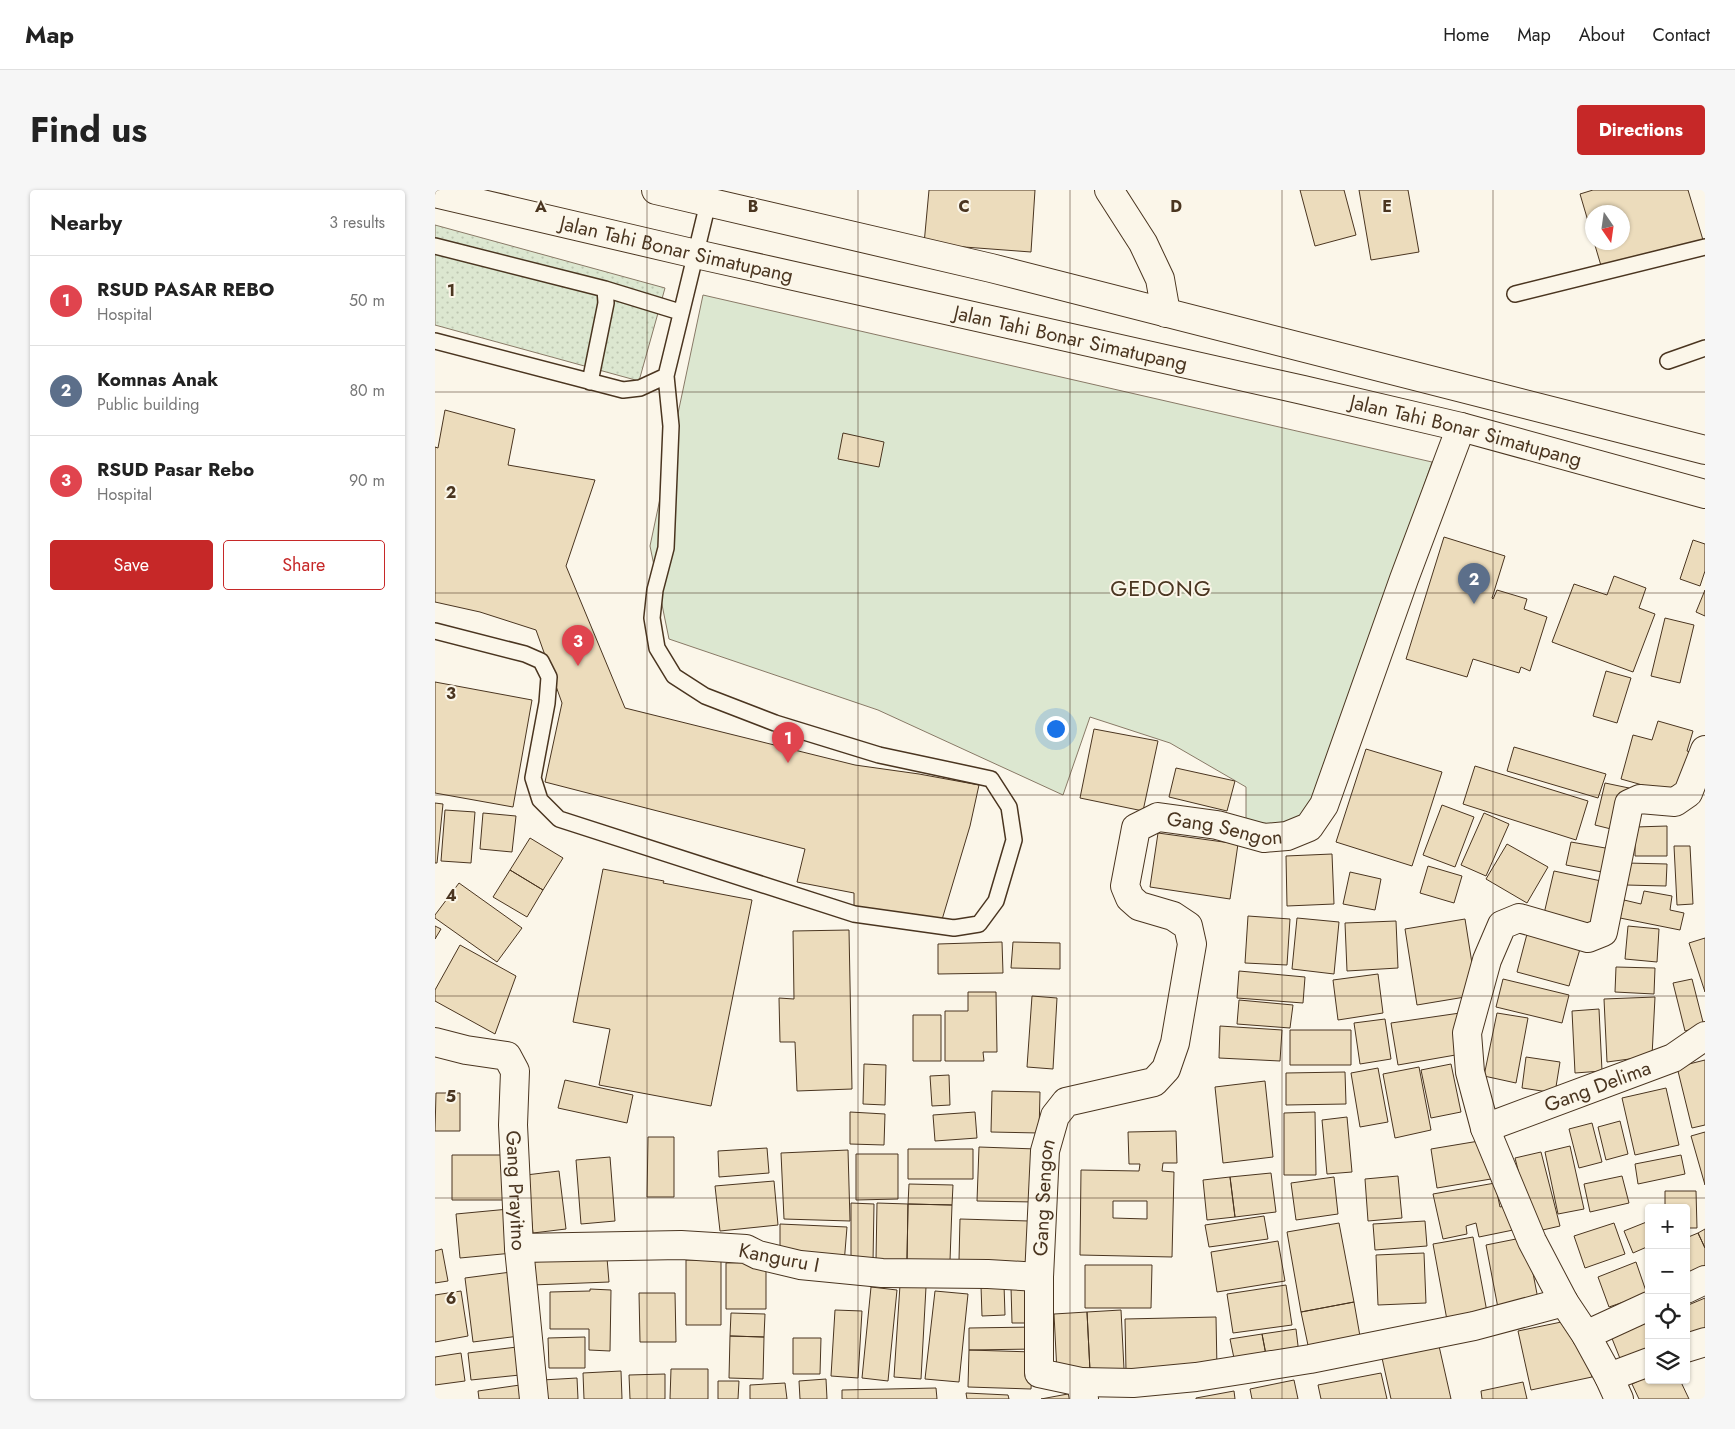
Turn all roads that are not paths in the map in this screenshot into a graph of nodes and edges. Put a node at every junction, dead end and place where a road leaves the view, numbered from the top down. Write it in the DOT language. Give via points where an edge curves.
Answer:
graph roads {
  1 [pos="656,190"];
  2 [pos="1109,190"];
  3 [pos="435,193"];
  4 [pos="708,203"];
  5 [pos="435,246"];
  6 [pos="1705,247"];
  7 [pos="696,254"];
  8 [pos="605,289"];
  9 [pos="1515,294"];
  10 [pos="680,312"];
  11 [pos="1166,313"];
  12 [pos="435,341"];
  13 [pos="1705,348"];
  14 [pos="1667,360"];
  15 [pos="666,376"];
  16 [pos="589,382"];
  17 [pos="1461,427"];
  18 [pos="1705,450"];
  19 [pos="1705,494"];
  20 [pos="435,631"];
  21 [pos="1705,750"];
  22 [pos="1705,1036"];
  23 [pos="435,1042"];
  24 [pos="1485,1128"];
  25 [pos="519,1248"];
  26 [pos="1039,1277"];
  27 [pos="1705,1280"];
  28 [pos="1690,1287"];
  29 [pos="1563,1302"];
  30 [pos="1645,1308"];
  31 [pos="1586,1336"];
  32 [pos="1705,1342"];
  33 [pos="1690,1347"];
  34 [pos="1645,1365"];
  35 [pos="1614,1388"];
  36 [pos="1082,1390"];
  37 [pos="534,1399"];
  1 -- 4 [label="main road, Jalan Tahi Bonar Simatupang"];
  2 -- 11 [label="main road" via="1143,243 1157,272"];
  3 -- 7 [label="main road, Jalan Tahi Bonar Simatupang"];
  4 -- 7 [label="lane"];
  4 -- 11 [label="main road, Jalan Tahi Bonar Simatupang" via="991,268"];
  5 -- 8 [label="lane"];
  6 -- 9 [label="lane"];
  7 -- 10 [label="lane"];
  7 -- 17 [label="main road, Jalan Tahi Bonar Simatupang"];
  8 -- 10 [label="lane"];
  8 -- 16 [label="lane" via="606,303"];
  10 -- 15 [label="lane"];
  11 -- 18 [label="main road, Jalan Tahi Bonar Simatupang"];
  12 -- 16 [label="lane"];
  13 -- 14 [label="lane"];
  15 -- 16 [label="lane" via="640,388 623,390"];
  15 -- 20 [label="lane" via="671,426 666,548 655,590 652,618 657,648 674,676 705,696 775,723 879,755 991,779 1009,808 1014,840 996,901 979,924 954,928 854,914 559,819 540,800 533,778 549,678 541,661"];
  17 -- 19 [label="main road, Jalan Tahi Bonar Simatupang"];
  17 -- 26 [label="main road, Gang Sengon" via="1324,804 1309,828 1287,836 1264,838 1217,824 1157,816 1135,828 1125,886 1130,898 1139,906 1173,916 1188,926 1192,944 1175,1043 1166,1070 1154,1082 1066,1102 1055,1116 1045,1151"];
  21 -- 24 [label="main road" via="1688,793 1675,802 1639,799 1629,804 1603,932 1588,938 1519,918 1502,925 1487,960 1467,1033 1470,1072"];
  22 -- 24 [label="main road, Gang Delima" via="1673,1058"];
  23 -- 25 [label="main road, Gang Prayitno" via="507,1056 515,1071 513,1124"];
  24 -- 29 [label="main road" via="1532,1241"];
  25 -- 26 [label="main road, Kanguru I" via="700,1246 746,1249 800,1265 882,1273"];
  25 -- 37 [label="main road, Gang Prayitno"];
  26 -- 36 [label="main road" via="1039,1373"];
  27 -- 28 [label="main road"];
  29 -- 31 [label="main road"];
  29 -- 36 [label="main road" via="1474,1326 1310,1359"];
  30 -- 31 [label="main road"];
  31 -- 35 [label="main road"];
  32 -- 33 [label="main road"];
  34 -- 35 [label="main road"];
}
